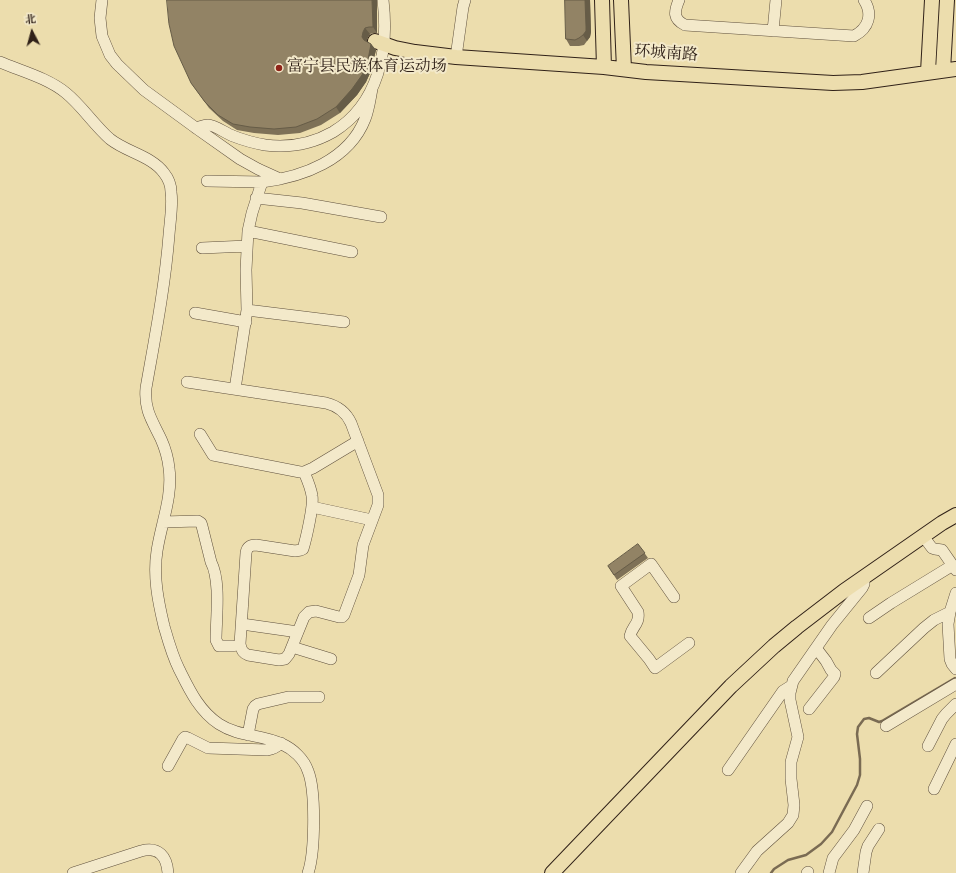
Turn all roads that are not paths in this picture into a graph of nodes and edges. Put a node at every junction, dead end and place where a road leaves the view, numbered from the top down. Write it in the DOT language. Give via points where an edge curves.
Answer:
graph roads {
  1 [pos="102,0"];
  2 [pos="383,0"];
  3 [pos="465,0"];
  4 [pos="602,0"];
  5 [pos="621,0"];
  6 [pos="679,0"];
  7 [pos="776,0"];
  8 [pos="864,0"];
  9 [pos="932,0"];
  10 [pos="947,0"];
  11 [pos="773,31"];
  12 [pos="380,43"];
  13 [pos="456,57"];
  14 [pos="0,62"];
  15 [pos="604,66"];
  16 [pos="624,69"];
  17 [pos="950,69"];
  18 [pos="928,72"];
  19 [pos="372,89"];
  20 [pos="196,128"];
  21 [pos="280,179"];
  22 [pos="207,181"];
  23 [pos="262,182"];
  24 [pos="256,198"];
  25 [pos="381,217"];
  26 [pos="248,231"];
  27 [pos="247,246"];
  28 [pos="202,248"];
  29 [pos="352,252"];
  30 [pos="247,310"];
  31 [pos="195,313"];
  32 [pos="246,322"];
  33 [pos="344,322"];
  34 [pos="187,382"];
  35 [pos="235,389"];
  36 [pos="200,434"];
  37 [pos="358,440"];
  38 [pos="304,472"];
  39 [pos="312,507"];
  40 [pos="956,515"];
  41 [pos="372,520"];
  42 [pos="163,522"];
  43 [pos="923,536"];
  44 [pos="954,567"];
  45 [pos="864,577"];
  46 [pos="956,593"];
  47 [pos="674,596"];
  48 [pos="950,612"];
  49 [pos="869,618"];
  50 [pos="242,624"];
  51 [pos="298,632"];
  52 [pos="689,643"];
  53 [pos="233,646"];
  54 [pos="292,647"];
  55 [pos="816,648"];
  56 [pos="331,659"];
  57 [pos="956,669"];
  58 [pos="876,673"];
  59 [pos="956,684"];
  60 [pos="791,686"];
  61 [pos="319,697"];
  62 [pos="956,704"];
  63 [pos="810,709"];
  64 [pos="886,726"];
  65 [pos="248,735"];
  66 [pos="281,743"];
  67 [pos="956,744"];
  68 [pos="928,746"];
  69 [pos="168,766"];
  70 [pos="728,770"];
  71 [pos="934,789"];
  72 [pos="867,806"];
  73 [pos="879,829"];
  74 [pos="73,873"];
  75 [pos="168,873"];
  76 [pos="308,873"];
  77 [pos="552,873"];
  78 [pos="741,873"];
  79 [pos="829,873"];
  80 [pos="863,873"];
  1 -- 20 [label="street" via="100,27 110,55 144,90"];
  2 -- 12 [label="street" via="385,28"];
  3 -- 13 [label="street"];
  4 -- 15 [label="main road"];
  5 -- 16 [label="main road"];
  6 -- 11 [label="street" via="675,10 676,17 685,25"];
  7 -- 11 [label="street"];
  8 -- 11 [label="street" via="869,10 868,21 863,30 854,36"];
  9 -- 18 [label="main road"];
  10 -- 17 [label="main road"];
  12 -- 13 [label="main road, 环城南路" via="415,52"];
  12 -- 19 [label="street" via="379,67"];
  13 -- 15 [label="main road, 环城南路"];
  14 -- 42 [label="street" via="59,88 110,138 153,162 170,184 172,197 167,261 146,388 149,415 164,446 169,468 169,491"];
  15 -- 16 [label="main road, 环城南路"];
  16 -- 18 [label="main road, 环城南路" via="840,83"];
  17 -- 18 [label="main road, 环城南路"];
  19 -- 20 [label="street" via="360,108 345,123 328,135 308,142 287,146 265,145 232,136 213,126"];
  19 -- 21 [label="street" via="366,118 350,145 324,164"];
  20 -- 21 [label="street" via="240,159"];
  21 -- 23 [label="street"];
  22 -- 23 [label="street"];
  23 -- 24 [label="street"];
  24 -- 25 [label="street"];
  24 -- 26 [label="street"];
  26 -- 27 [label="street"];
  26 -- 29 [label="street"];
  27 -- 28 [label="street"];
  27 -- 30 [label="street"];
  30 -- 32 [label="street"];
  30 -- 33 [label="street"];
  31 -- 32 [label="street"];
  32 -- 35 [label="street"];
  34 -- 35 [label="street"];
  35 -- 37 [label="street" via="334,405 347,416"];
  36 -- 38 [label="street" via="213,455"];
  37 -- 38 [label="street"];
  37 -- 41 [label="street" via="378,495 379,502"];
  38 -- 39 [label="street" via="312,495"];
  39 -- 41 [label="street"];
  39 -- 50 [label="street" via="301,550 256,545 247,549"];
  40 -- 43 [label="main road"];
  41 -- 51 [label="street" via="364,545 359,576 344,615 339,617 316,611 309,612"];
  42 -- 53 [label="street" via="201,523 216,574 216,640 219,646"];
  42 -- 65 [label="street" via="155,566 160,610 172,653 200,708 219,724"];
  43 -- 44 [label="street" via="932,548 942,550"];
  43 -- 45 [label="main road"];
  44 -- 49 [label="street" via="890,603"];
  45 -- 55 [label="street" via="862,588"];
  45 -- 77 [label="main road" via="797,627 752,666"];
  46 -- 48 [label="street"];
  47 -- 52 [label="street" via="651,564 621,586 639,617 630,636 655,668"];
  48 -- 57 [label="street" via="950,654"];
  48 -- 58 [label="street" via="924,628"];
  50 -- 51 [label="street"];
  50 -- 54 [label="street" via="240,644 244,654 282,660 288,657"];
  51 -- 54 [label="street"];
  54 -- 56 [label="street"];
  55 -- 60 [label="street"];
  55 -- 63 [label="street" via="835,674"];
  59 -- 64 [label="street"];
  60 -- 70 [label="street" via="783,691"];
  60 -- 78 [label="street" via="790,700 798,737 792,762 793,815 791,820 757,851"];
  61 -- 65 [label="street" via="288,697 258,704 253,709"];
  62 -- 68 [label="street" via="942,719"];
  65 -- 66 [label="street"];
  66 -- 69 [label="street" via="267,750 213,749 185,737"];
  66 -- 76 [label="street" via="300,759 311,781 313,842"];
  67 -- 71 [label="street"];
  72 -- 79 [label="street" via="854,830 833,858"];
  73 -- 80 [label="street" via="868,846"];
  74 -- 75 [label="street" via="150,850 159,852 165,858"];
}
